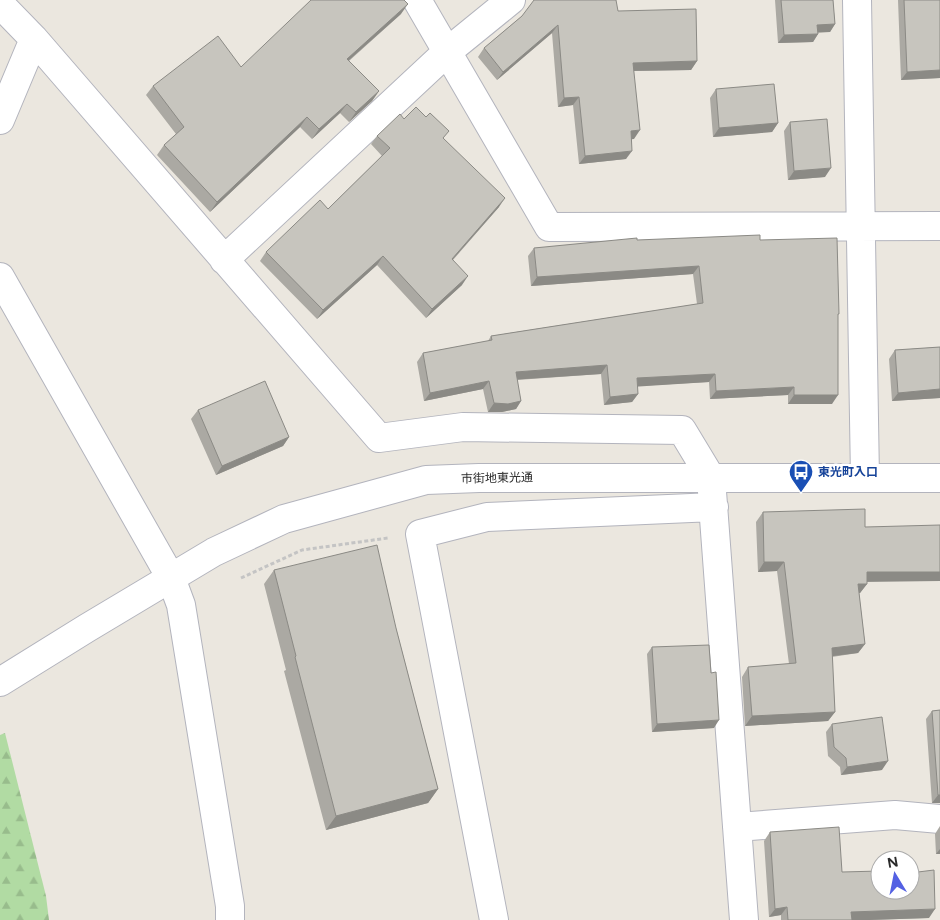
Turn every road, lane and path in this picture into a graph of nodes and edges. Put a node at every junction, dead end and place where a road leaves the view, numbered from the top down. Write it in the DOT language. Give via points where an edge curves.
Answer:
graph roads {
  1 [pos="418,0"];
  2 [pos="511,0"];
  3 [pos="857,0"];
  4 [pos="0,4"];
  5 [pos="34,39"];
  6 [pos="447,52"];
  7 [pos="0,120"];
  8 [pos="861,226"];
  9 [pos="940,226"];
  10 [pos="224,260"];
  11 [pos="0,276"];
  12 [pos="711,478"];
  13 [pos="865,478"];
  14 [pos="940,478"];
  15 [pos="714,507"];
  16 [pos="420,534"];
  17 [pos="171,578"];
  18 [pos="233,581"];
  19 [pos="0,682"];
  20 [pos="940,819"];
  21 [pos="737,827"];
  22 [pos="230,920"];
  23 [pos="494,920"];
  24 [pos="744,920"];
  1 -- 6 [label="street"];
  2 -- 6 [label="street"];
  3 -- 8 [label="street"];
  4 -- 5 [label="street"];
  5 -- 7 [label="street"];
  5 -- 10 [label="street"];
  6 -- 8 [label="street" via="549,226"];
  6 -- 10 [label="street"];
  8 -- 9 [label="street"];
  8 -- 13 [label="street"];
  10 -- 12 [label="street" via="378,438 463,427 682,430"];
  11 -- 17 [label="street"];
  12 -- 13 [label="street, 市街地東光通"];
  12 -- 15 [label="street"];
  12 -- 17 [label="street, 市街地東光通" via="426,480 284,519 214,552"];
  13 -- 14 [label="street, 市街地東光通"];
  15 -- 16 [label="street" via="486,517"];
  15 -- 21 [label="street"];
  16 -- 18 [label="path" via="302,550"];
  16 -- 23 [label="street"];
  17 -- 19 [label="street, 市街地東光通"];
  17 -- 22 [label="street" via="181,605"];
  20 -- 21 [label="street" via="895,815"];
  21 -- 24 [label="street"];
}
